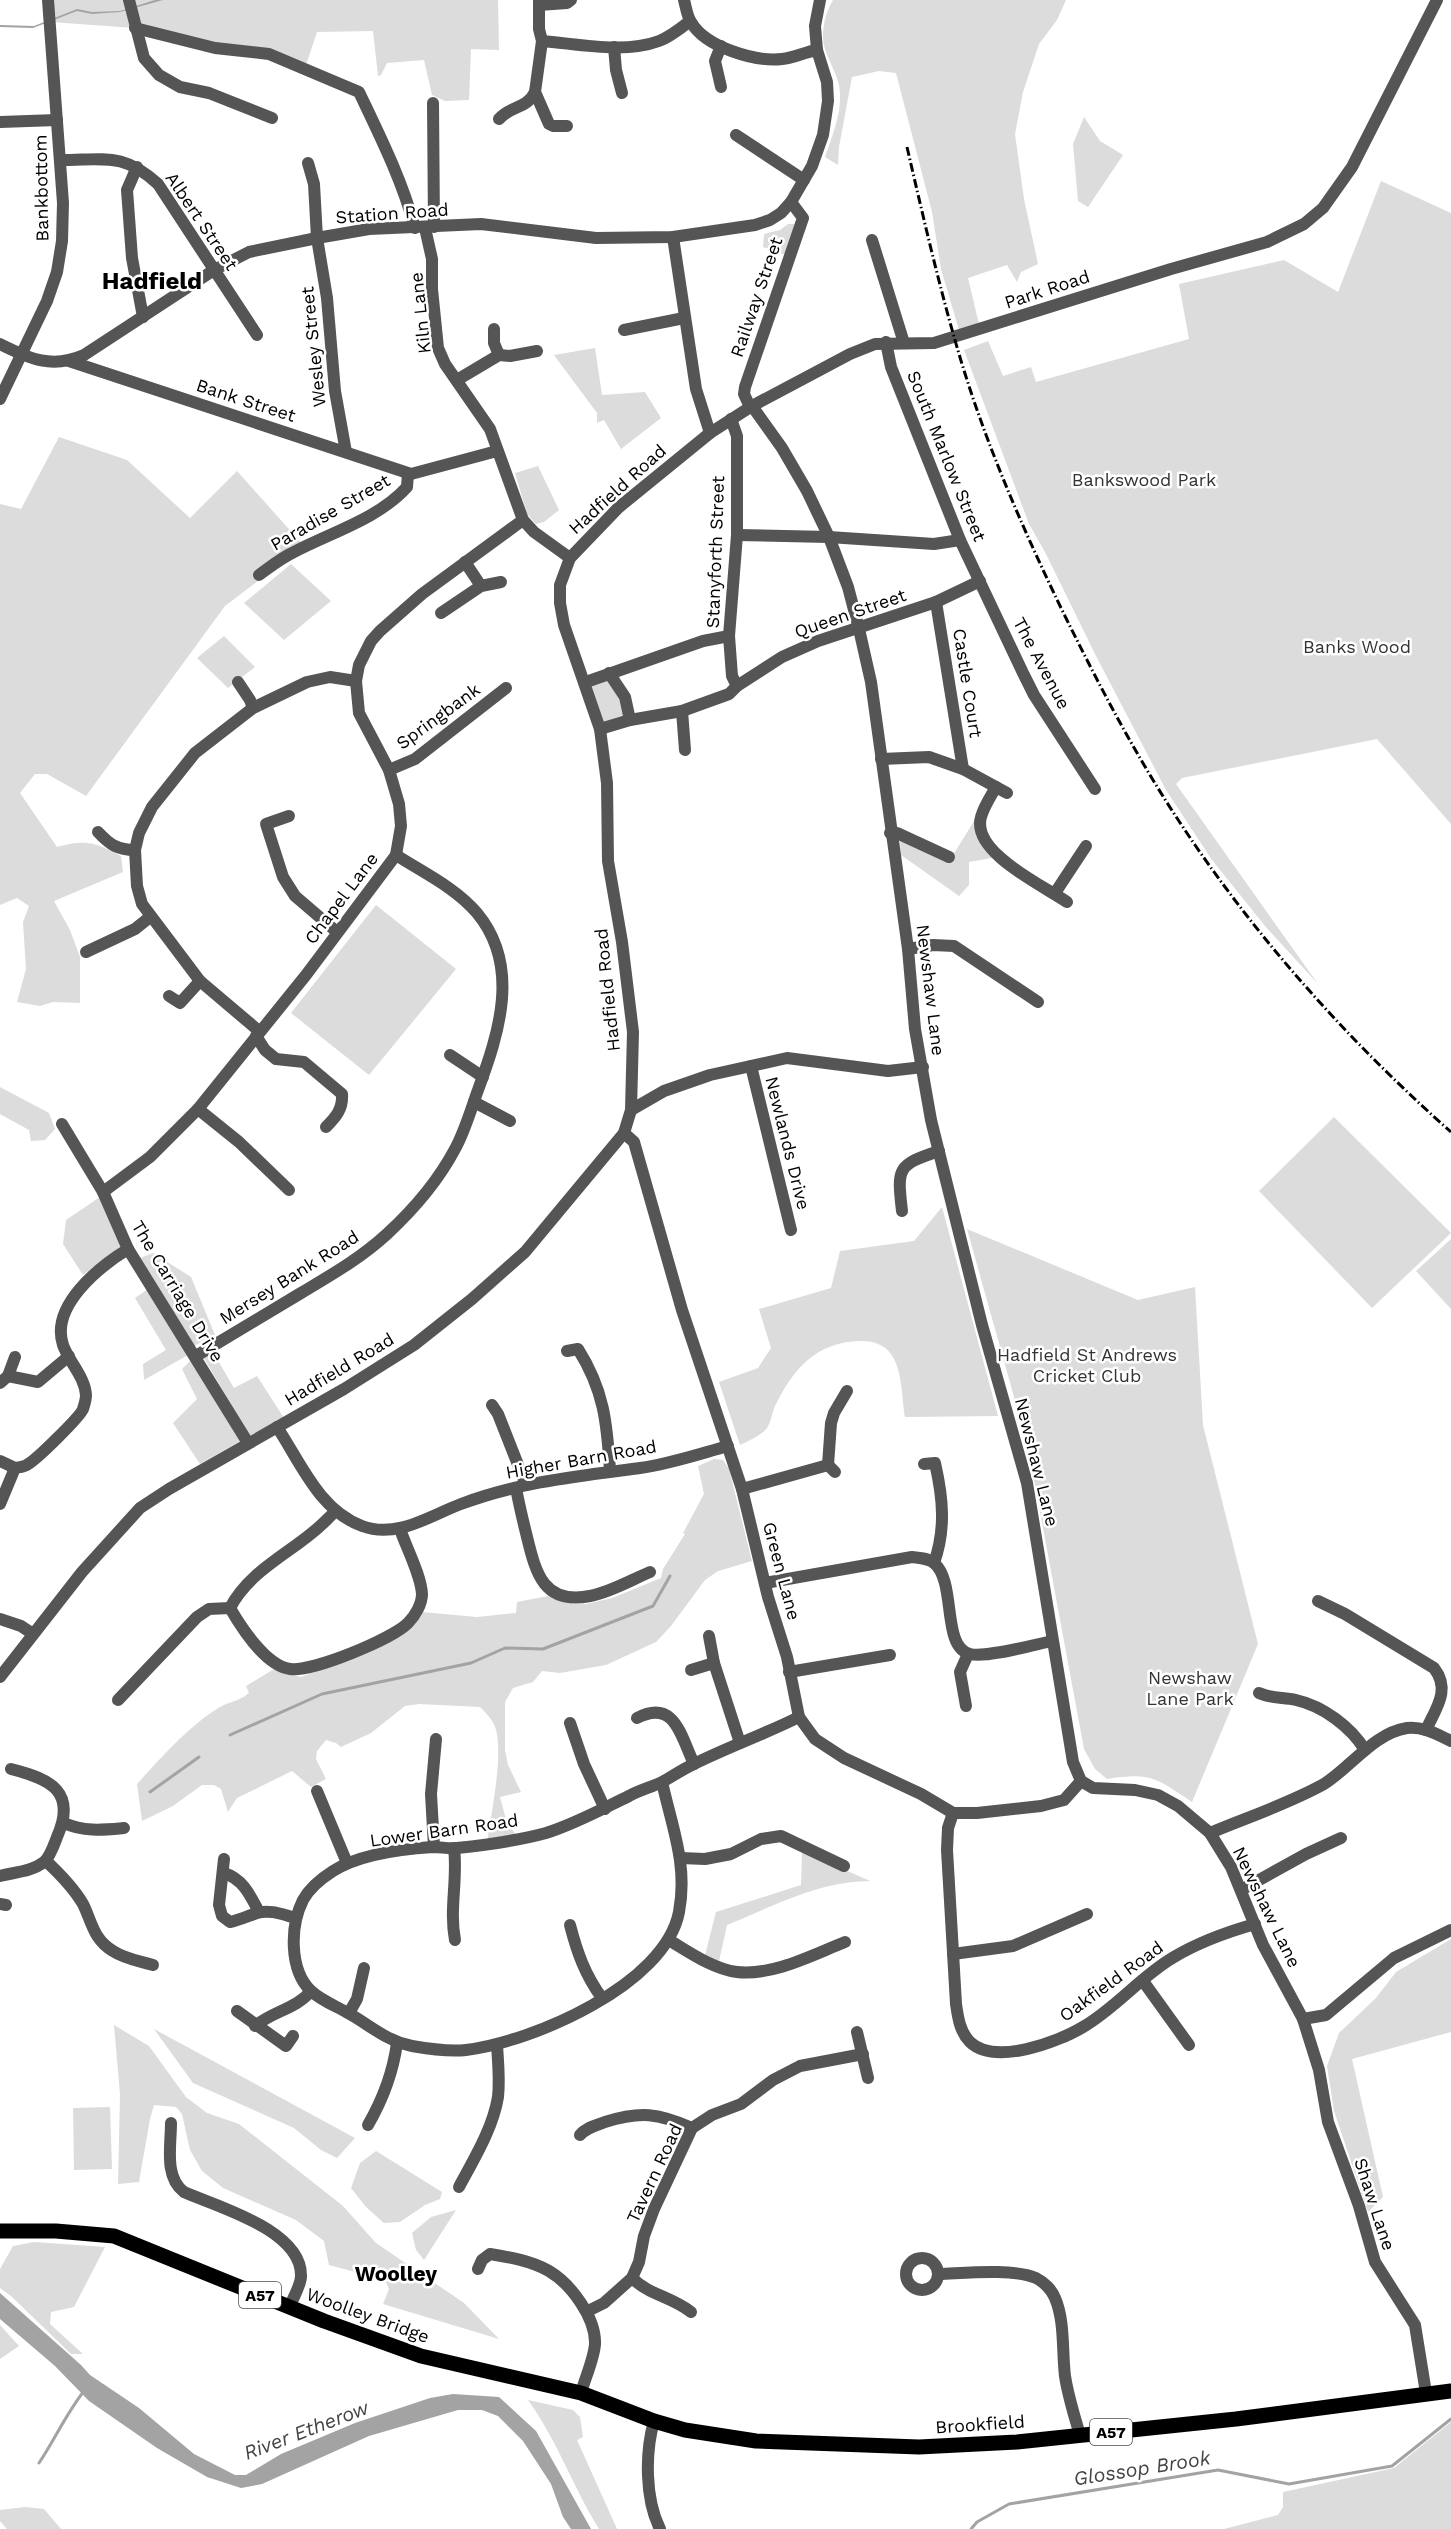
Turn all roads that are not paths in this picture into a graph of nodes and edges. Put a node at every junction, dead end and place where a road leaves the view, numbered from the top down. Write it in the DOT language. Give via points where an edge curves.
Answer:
graph roads {
  1 [pos="48,0"];
  2 [pos="129,0"];
  3 [pos="571,0"];
  4 [pos="684,0"];
  5 [pos="820,0"];
  6 [pos="1437,0"];
  7 [pos="539,2"];
  8 [pos="690,21"];
  9 [pos="134,22"];
  10 [pos="542,42"];
  11 [pos="721,46"];
  12 [pos="614,47"];
  13 [pos="818,50"];
  14 [pos="722,87"];
  15 [pos="535,92"];
  16 [pos="622,93"];
  17 [pos="433,102"];
  18 [pos="273,118"];
  19 [pos="500,119"];
  20 [pos="57,120"];
  21 [pos="0,122"];
  22 [pos="567,126"];
  23 [pos="736,135"];
  24 [pos="60,160"];
  25 [pos="308,163"];
  26 [pos="137,166"];
  27 [pos="804,180"];
  28 [pos="790,202"];
  29 [pos="424,227"];
  30 [pos="673,237"];
  31 [pos="317,238"];
  32 [pos="872,240"];
  33 [pos="214,270"];
  34 [pos="143,317"];
  35 [pos="684,318"];
  36 [pos="494,329"];
  37 [pos="624,330"];
  38 [pos="257,334"];
  39 [pos="886,342"];
  40 [pos="904,342"];
  41 [pos="934,343"];
  42 [pos="0,344"];
  43 [pos="537,351"];
  44 [pos="22,355"];
  45 [pos="499,355"];
  46 [pos="69,361"];
  47 [pos="457,380"];
  48 [pos="0,399"];
  49 [pos="751,406"];
  50 [pos="731,419"];
  51 [pos="710,433"];
  52 [pos="346,452"];
  53 [pos="497,452"];
  54 [pos="409,474"];
  55 [pos="523,520"];
  56 [pos="737,535"];
  57 [pos="829,537"];
  58 [pos="960,540"];
  59 [pos="570,558"];
  60 [pos="465,562"];
  61 [pos="259,575"];
  62 [pos="980,581"];
  63 [pos="501,582"];
  64 [pos="481,586"];
  65 [pos="936,602"];
  66 [pos="441,613"];
  67 [pos="859,629"];
  68 [pos="729,636"];
  69 [pos="609,673"];
  70 [pos="356,681"];
  71 [pos="238,682"];
  72 [pos="586,682"];
  73 [pos="737,686"];
  74 [pos="506,688"];
  75 [pos="253,708"];
  76 [pos="682,711"];
  77 [pos="630,720"];
  78 [pos="600,729"];
  79 [pos="685,750"];
  80 [pos="881,759"];
  81 [pos="963,769"];
  82 [pos="389,770"];
  83 [pos="1095,789"];
  84 [pos="288,816"];
  85 [pos="98,832"];
  86 [pos="890,833"];
  87 [pos="1086,846"];
  88 [pos="135,850"];
  89 [pos="396,855"];
  90 [pos="949,857"];
  91 [pos="1055,893"];
  92 [pos="1067,902"];
  93 [pos="150,916"];
  94 [pos="337,932"];
  95 [pos="908,949"];
  96 [pos="87,952"];
  97 [pos="200,981"];
  98 [pos="168,996"];
  99 [pos="1038,1002"];
  100 [pos="258,1034"];
  101 [pos="450,1055"];
  102 [pos="751,1066"];
  103 [pos="923,1067"];
  104 [pos="483,1077"];
  105 [pos="474,1102"];
  106 [pos="198,1108"];
  107 [pos="631,1110"];
  108 [pos="510,1121"];
  109 [pos="62,1124"];
  110 [pos="326,1127"];
  111 [pos="624,1133"];
  112 [pos="939,1151"];
  113 [pos="289,1190"];
  114 [pos="103,1192"];
  115 [pos="902,1211"];
  116 [pos="791,1230"];
  117 [pos="128,1249"];
  118 [pos="567,1351"];
  119 [pos="69,1356"];
  120 [pos="196,1356"];
  121 [pos="15,1357"];
  122 [pos="4,1379"];
  123 [pos="847,1391"];
  124 [pos="492,1405"];
  125 [pos="277,1427"];
  126 [pos="248,1443"];
  127 [pos="728,1446"];
  128 [pos="0,1461"];
  129 [pos="924,1464"];
  130 [pos="15,1468"];
  131 [pos="610,1470"];
  132 [pos="521,1486"];
  133 [pos="742,1489"];
  134 [pos="0,1504"];
  135 [pos="336,1511"];
  136 [pos="400,1529"];
  137 [pos="934,1563"];
  138 [pos="650,1572"];
  139 [pos="765,1583"];
  140 [pos="1318,1601"];
  141 [pos="230,1608"];
  142 [pos="0,1619"];
  143 [pos="33,1634"];
  144 [pos="710,1636"];
  145 [pos="1052,1641"];
  146 [pos="968,1654"];
  147 [pos="890,1655"];
  148 [pos="714,1663"];
  149 [pos="691,1670"];
  150 [pos="789,1672"];
  151 [pos="0,1677"];
  152 [pos="1259,1692"];
  153 [pos="118,1700"];
  154 [pos="966,1706"];
  155 [pos="799,1717"];
  156 [pos="637,1718"];
  157 [pos="570,1723"];
  158 [pos="1426,1730"];
  159 [pos="436,1739"];
  160 [pos="1451,1741"];
  161 [pos="740,1743"];
  162 [pos="1365,1750"];
  163 [pos="694,1764"];
  164 [pos="11,1769"];
  165 [pos="1081,1781"];
  166 [pos="662,1782"];
  167 [pos="317,1791"];
  168 [pos="604,1809"];
  169 [pos="953,1813"];
  170 [pos="64,1823"];
  171 [pos="124,1828"];
  172 [pos="1210,1833"];
  173 [pos="1341,1838"];
  174 [pos="434,1847"];
  175 [pos="454,1848"];
  176 [pos="681,1858"];
  177 [pos="224,1859"];
  178 [pos="46,1861"];
  179 [pos="347,1863"];
  180 [pos="844,1866"];
  181 [pos="224,1873"];
  182 [pos="0,1876"];
  183 [pos="1241,1890"];
  184 [pos="259,1912"];
  185 [pos="1087,1914"];
  186 [pos="296,1918"];
  187 [pos="570,1924"];
  188 [pos="1255,1924"];
  189 [pos="1451,1929"];
  190 [pos="454,1940"];
  191 [pos="669,1940"];
  192 [pos="845,1942"];
  193 [pos="953,1954"];
  194 [pos="153,1965"];
  195 [pos="364,1968"];
  196 [pos="1143,1981"];
  197 [pos="311,1991"];
  198 [pos="602,1998"];
  199 [pos="237,2011"];
  200 [pos="349,2013"];
  201 [pos="1303,2019"];
  202 [pos="255,2026"];
  203 [pos="857,2032"];
  204 [pos="293,2036"];
  205 [pos="397,2043"];
  206 [pos="497,2045"];
  207 [pos="1189,2045"];
  208 [pos="863,2054"];
  209 [pos="868,2078"];
  210 [pos="171,2124"];
  211 [pos="368,2125"];
  212 [pos="692,2128"];
  213 [pos="580,2135"];
  214 [pos="459,2187"];
  215 [pos="0,2231"];
  216 [pos="478,2269"];
  217 [pos="939,2274"];
  218 [pos="632,2278"];
  219 [pos="290,2306"];
  220 [pos="588,2311"];
  221 [pos="691,2312"];
  222 [pos="518,2378"];
  223 [pos="1451,2391"];
  224 [pos="580,2393"];
  225 [pos="1426,2393"];
  226 [pos="654,2421"];
  227 [pos="1080,2435"];
  228 [pos="660,2529"];
  1 -- 20 [label="street, Bankbottom"];
  2 -- 9 [label="street"];
  3 -- 7 [label="street"];
  4 -- 8 [label="street"];
  5 -- 13 [label="street" via="815,16"];
  6 -- 41 [label="street, Park Road" via="1352,166 1338,189 1304,224 1267,242"];
  7 -- 10 [label="street"];
  8 -- 11 [label="street"];
  8 -- 12 [label="street" via="658,41"];
  9 -- 18 [label="street" via="144,58 159,75 180,87 209,93"];
  9 -- 29 [label="street" via="215,48 269,54 359,92"];
  10 -- 12 [label="street"];
  10 -- 15 [label="street"];
  11 -- 13 [label="street" via="766,60"];
  11 -- 14 [label="street" via="715,61"];
  12 -- 16 [label="street"];
  13 -- 27 [label="street" via="828,101 821,141"];
  15 -- 19 [label="street" via="527,104 511,109"];
  15 -- 22 [label="street" via="549,124"];
  17 -- 29 [label="street"];
  20 -- 21 [label="street, Bankbottom"];
  20 -- 24 [label="street, Bankbottom"];
  23 -- 27 [label="street"];
  24 -- 26 [label="street, Albert Street" via="107,158"];
  24 -- 44 [label="street, Bankbottom" via="62,241 57,272"];
  25 -- 31 [label="street, Wesley Street" via="314,184"];
  26 -- 33 [label="street, Albert Street" via="158,184"];
  26 -- 34 [label="street" via="127,190 132,258"];
  27 -- 28 [label="street"];
  28 -- 30 [label="street, Station Road" via="781,213 755,225"];
  28 -- 49 [label="street, Railway Street" via="803,218 745,387 744,394"];
  29 -- 30 [label="street, Station Road" via="481,224 596,238"];
  29 -- 31 [label="street, Station Road" via="369,229"];
  29 -- 47 [label="street, Kiln Lane" via="432,259 438,348"];
  30 -- 35 [label="street"];
  31 -- 33 [label="street, Station Road" via="249,252"];
  31 -- 52 [label="street, Wesley Street"];
  32 -- 40 [label="street"];
  33 -- 34 [label="street, Station Road"];
  33 -- 38 [label="street, Albert Street"];
  34 -- 46 [label="street, Station Road"];
  35 -- 37 [label="street"];
  35 -- 51 [label="street" via="696,389"];
  36 -- 45 [label="street"];
  39 -- 40 [label="street, Hadfield Road"];
  39 -- 49 [label="street, Hadfield Road" via="850,354"];
  39 -- 58 [label="street, South Marlow Street" via="891,367"];
  40 -- 41 [label="street, Hadfield Road"];
  42 -- 44 [label="street"];
  43 -- 45 [label="street"];
  44 -- 46 [label="street" via="56,363"];
  44 -- 48 [label="street, Bankbottom"];
  45 -- 47 [label="street"];
  46 -- 52 [label="street, Bank Street"];
  47 -- 53 [label="street, Kiln Lane" via="490,429"];
  49 -- 50 [label="street, Hadfield Road"];
  49 -- 57 [label="street, Newshaw Lane" via="797,474"];
  50 -- 51 [label="street, Hadfield Road"];
  50 -- 56 [label="street, Stanyforth Street" via="737,436"];
  51 -- 59 [label="street, Hadfield Road" via="618,508"];
  52 -- 54 [label="street, Bank Street"];
  53 -- 54 [label="street"];
  53 -- 55 [label="street, Kiln Lane"];
  54 -- 61 [label="street, Paradise Street" via="407,487 399,496 353,524 291,553"];
  55 -- 59 [label="street"];
  55 -- 60 [label="street, Chapel Lane"];
  56 -- 57 [label="street"];
  56 -- 68 [label="street, Stanyforth Street"];
  57 -- 58 [label="street" via="924,544"];
  57 -- 67 [label="street, Newshaw Lane"];
  58 -- 62 [label="street, South Marlow Street"];
  59 -- 72 [label="street, Hadfield Road" via="561,577 560,603 564,625"];
  60 -- 64 [label="street"];
  60 -- 70 [label="street, Chapel Lane" via="380,631 364,653"];
  62 -- 65 [label="street, Queen Street"];
  62 -- 83 [label="street, The Avenue" via="1034,695"];
  63 -- 64 [label="street"];
  64 -- 66 [label="street"];
  65 -- 67 [label="street, Queen Street"];
  65 -- 81 [label="street, Castle Court"];
  67 -- 73 [label="street, Queen Street" via="791,653"];
  67 -- 80 [label="street, Newshaw Lane"];
  68 -- 69 [label="street"];
  68 -- 73 [label="street, Stanyforth Street" via="732,676"];
  69 -- 72 [label="street"];
  69 -- 77 [label="street" via="625,697"];
  70 -- 75 [label="street" via="330,677 307,682"];
  70 -- 82 [label="street, Chapel Lane" via="359,713"];
  71 -- 75 [label="street"];
  72 -- 78 [label="street, Hadfield Road"];
  73 -- 76 [label="street, Queen Street" via="729,694"];
  74 -- 82 [label="street, Springbank" via="415,759"];
  75 -- 88 [label="street" via="195,753 152,807"];
  76 -- 77 [label="street, Queen Street"];
  76 -- 79 [label="street"];
  77 -- 78 [label="street, Queen Street"];
  78 -- 107 [label="street, Hadfield Road" via="607,783 608,861 633,1032"];
  80 -- 81 [label="street" via="929,757"];
  80 -- 86 [label="street, Newshaw Lane"];
  81 -- 91 [label="street" via="1001,790 980,817 984,840 1000,858"];
  82 -- 89 [label="street, Chapel Lane" via="401,826"];
  84 -- 94 [label="street" via="266,824 283,877 295,896"];
  85 -- 88 [label="street" via="121,850"];
  86 -- 90 [label="street"];
  86 -- 95 [label="street, Newshaw Lane"];
  87 -- 91 [label="street"];
  88 -- 93 [label="street" via="137,886"];
  89 -- 94 [label="street, Chapel Lane"];
  89 -- 104 [label="street, Mersey Bank Road" via="465,902 491,935 501,961 503,992 498,1031"];
  91 -- 92 [label="street"];
  93 -- 96 [label="street" via="135,929"];
  93 -- 97 [label="street"];
  94 -- 100 [label="street, Chapel Lane"];
  95 -- 99 [label="street" via="954,946"];
  95 -- 103 [label="street, Newshaw Lane" via="915,1029"];
  97 -- 98 [label="street" via="180,1003"];
  97 -- 100 [label="street"];
  100 -- 106 [label="street, Chapel Lane"];
  100 -- 110 [label="street" via="265,1050 276,1059 304,1062 342,1094 338,1115"];
  101 -- 104 [label="street"];
  102 -- 103 [label="street, Newlands Drive" via="787,1058 888,1071"];
  102 -- 107 [label="street, Newlands Drive" via="664,1091"];
  102 -- 116 [label="street, Newlands Drive"];
  103 -- 112 [label="street, Newshaw Lane"];
  104 -- 105 [label="street, Mersey Bank Road"];
  105 -- 108 [label="street"];
  105 -- 120 [label="street, Mersey Bank Road" via="456,1148 435,1181 387,1234 348,1266"];
  106 -- 113 [label="street"];
  106 -- 114 [label="street, Chapel Lane" via="150,1157"];
  107 -- 111 [label="street, Hadfield Road"];
  109 -- 114 [label="street, The Carriage Drive"];
  111 -- 125 [label="street, Hadfield Road" via="525,1252 472,1299 414,1345"];
  111 -- 127 [label="street, Green Lane" via="634,1142 682,1310"];
  112 -- 115 [label="street" via="907,1163 901,1171"];
  112 -- 145 [label="street, Newshaw Lane" via="982,1325 1027,1483"];
  114 -- 117 [label="street, The Carriage Drive"];
  117 -- 119 [label="street" via="102,1265 65,1312 60,1327"];
  117 -- 120 [label="street, The Carriage Drive"];
  118 -- 131 [label="street" via="578,1349 600,1394 608,1424"];
  119 -- 122 [label="street" via="38,1382"];
  119 -- 130 [label="street" via="86,1395 83,1410 28,1465"];
  120 -- 126 [label="street, The Carriage Drive"];
  121 -- 122 [label="street"];
  123 -- 133 [label="street" via="831,1423 832,1469"];
  124 -- 132 [label="street"];
  125 -- 126 [label="street, Hadfield Road"];
  125 -- 135 [label="street, Higher Barn Road" via="322,1497"];
  126 -- 143 [label="street, Hadfield Road" via="140,1508"];
  127 -- 131 [label="street, Higher Barn Road" via="641,1468"];
  127 -- 133 [label="street, Green Lane"];
  128 -- 130 [label="street"];
  129 -- 137 [label="street" via="935,1463 942,1491 943,1525"];
  130 -- 134 [label="street"];
  131 -- 132 [label="street, Higher Barn Road"];
  132 -- 136 [label="street, Higher Barn Road" via="460,1504"];
  132 -- 138 [label="street" via="534,1566 550,1591 574,1598 591,1596"];
  133 -- 139 [label="street, Green Lane"];
  135 -- 136 [label="street, Higher Barn Road" via="363,1526"];
  135 -- 141 [label="street" via="259,1572 239,1592"];
  136 -- 141 [label="street" via="422,1594 415,1615 384,1638 339,1658 308,1668 289,1669 266,1655"];
  137 -- 139 [label="street" via="912,1557"];
  137 -- 146 [label="street" via="947,1589 957,1645"];
  139 -- 150 [label="street, Green Lane"];
  140 -- 158 [label="street" via="1434,1668 1443,1681 1443,1692"];
  141 -- 153 [label="street" via="209,1609 197,1617"];
  142 -- 143 [label="street"];
  143 -- 151 [label="street, Hadfield Road"];
  144 -- 148 [label="street"];
  145 -- 146 [label="street" via="979,1656"];
  145 -- 165 [label="street, Newshaw Lane" via="1071,1751"];
  146 -- 154 [label="street" via="960,1672"];
  147 -- 150 [label="street"];
  148 -- 149 [label="street"];
  148 -- 161 [label="street"];
  150 -- 155 [label="street, Green Lane"];
  152 -- 162 [label="street" via="1272,1698 1298,1700 1322,1712 1353,1734"];
  155 -- 161 [label="street, Lower Barn Road"];
  155 -- 169 [label="street, Green Lane" via="815,1739 844,1758"];
  156 -- 163 [label="street" via="657,1711 672,1718"];
  157 -- 168 [label="street"];
  158 -- 160 [label="street"];
  158 -- 162 [label="street" via="1408,1728"];
  159 -- 174 [label="street" via="431,1794"];
  161 -- 163 [label="street, Lower Barn Road"];
  162 -- 172 [label="street" via="1324,1784"];
  163 -- 166 [label="street, Lower Barn Road"];
  164 -- 170 [label="street" via="36,1775 61,1794"];
  165 -- 169 [label="street" via="1064,1800 1041,1806"];
  165 -- 172 [label="street, Newshaw Lane" via="1093,1788 1158,1795"];
  166 -- 168 [label="street, Lower Barn Road"];
  166 -- 176 [label="street"];
  167 -- 179 [label="street"];
  168 -- 175 [label="street, Lower Barn Road" via="549,1832"];
  169 -- 193 [label="street, Oakfield Road" via="947,1850"];
  170 -- 171 [label="street" via="90,1831"];
  170 -- 178 [label="street"];
  172 -- 183 [label="street, Newshaw Lane"];
  173 -- 183 [label="street"];
  174 -- 175 [label="street, Lower Barn Road"];
  174 -- 179 [label="street, Lower Barn Road"];
  175 -- 190 [label="street"];
  176 -- 180 [label="street" via="731,1854 761,1839 781,1836"];
  176 -- 191 [label="street" via="679,1914"];
  177 -- 181 [label="street"];
  178 -- 182 [label="street" via="29,1870"];
  178 -- 194 [label="street" via="64,1877 84,1906 93,1931 110,1950"];
  179 -- 186 [label="street, Lower Barn Road" via="322,1879 305,1897"];
  181 -- 184 [label="street" via="244,1886"];
  181 -- 184 [label="street" via="219,1905 222,1916 230,1922"];
  183 -- 188 [label="street, Newshaw Lane"];
  184 -- 186 [label="street"];
  185 -- 193 [label="street" via="1013,1946"];
  186 -- 197 [label="street, Lower Barn Road" via="296,1961"];
  187 -- 198 [label="street" via="588,1980"];
  188 -- 196 [label="street, Oakfield Road" via="1173,1957"];
  188 -- 201 [label="street, Newshaw Lane"];
  189 -- 201 [label="street" via="1394,1958 1326,2015"];
  191 -- 192 [label="street" via="717,1966 737,1972 791,1964"];
  191 -- 198 [label="street" via="628,1984"];
  193 -- 196 [label="street, Oakfield Road" via="959,2024 972,2043 997,2052 1054,2042 1085,2027"];
  195 -- 200 [label="street" via="357,1999"];
  196 -- 207 [label="street"];
  197 -- 200 [label="street"];
  197 -- 202 [label="street" via="302,2002 264,2018"];
  198 -- 206 [label="street" via="518,2040"];
  199 -- 202 [label="street"];
  200 -- 205 [label="street"];
  201 -- 225 [label="street, Shaw Lane" via="1319,2070 1328,2122 1375,2262 1415,2325"];
  202 -- 204 [label="street" via="286,2046"];
  203 -- 208 [label="street"];
  205 -- 206 [label="street" via="463,2051"];
  205 -- 211 [label="street" via="390,2077"];
  206 -- 214 [label="street" via="498,2098 490,2125"];
  208 -- 209 [label="street"];
  208 -- 212 [label="street, Tavern Road" via="800,2066 741,2104"];
  210 -- 219 [label="street" via="171,2176 175,2185 285,2240 297,2259 301,2277"];
  212 -- 213 [label="street" via="651,2114 626,2115 585,2129"];
  212 -- 218 [label="street, Tavern Road" via="654,2209"];
  215 -- 219 [label="main road, Woolley Bridge / A57" via="114,2236"];
  216 -- 220 [label="street" via="490,2254 549,2271"];
  217 -- 227 [label="street" via="1023,2275 1036,2278 1050,2290 1060,2316 1069,2399"];
  218 -- 220 [label="street, Tavern Road" via="604,2303"];
  218 -- 221 [label="street" via="644,2290 677,2301"];
  219 -- 222 [label="main road, Woolley Bridge / A57" via="421,2356"];
  220 -- 224 [label="street" via="595,2345"];
  222 -- 224 [label="main road, Brookfield / A57"];
  223 -- 225 [label="main road, Brookfield / A57"];
  224 -- 226 [label="main road, Brookfield / A57"];
  225 -- 227 [label="main road, Brookfield / A57"];
  226 -- 227 [label="main road, Brookfield / A57" via="756,2441 889,2446 965,2446"];
  226 -- 228 [label="street" via="649,2486"];
}
